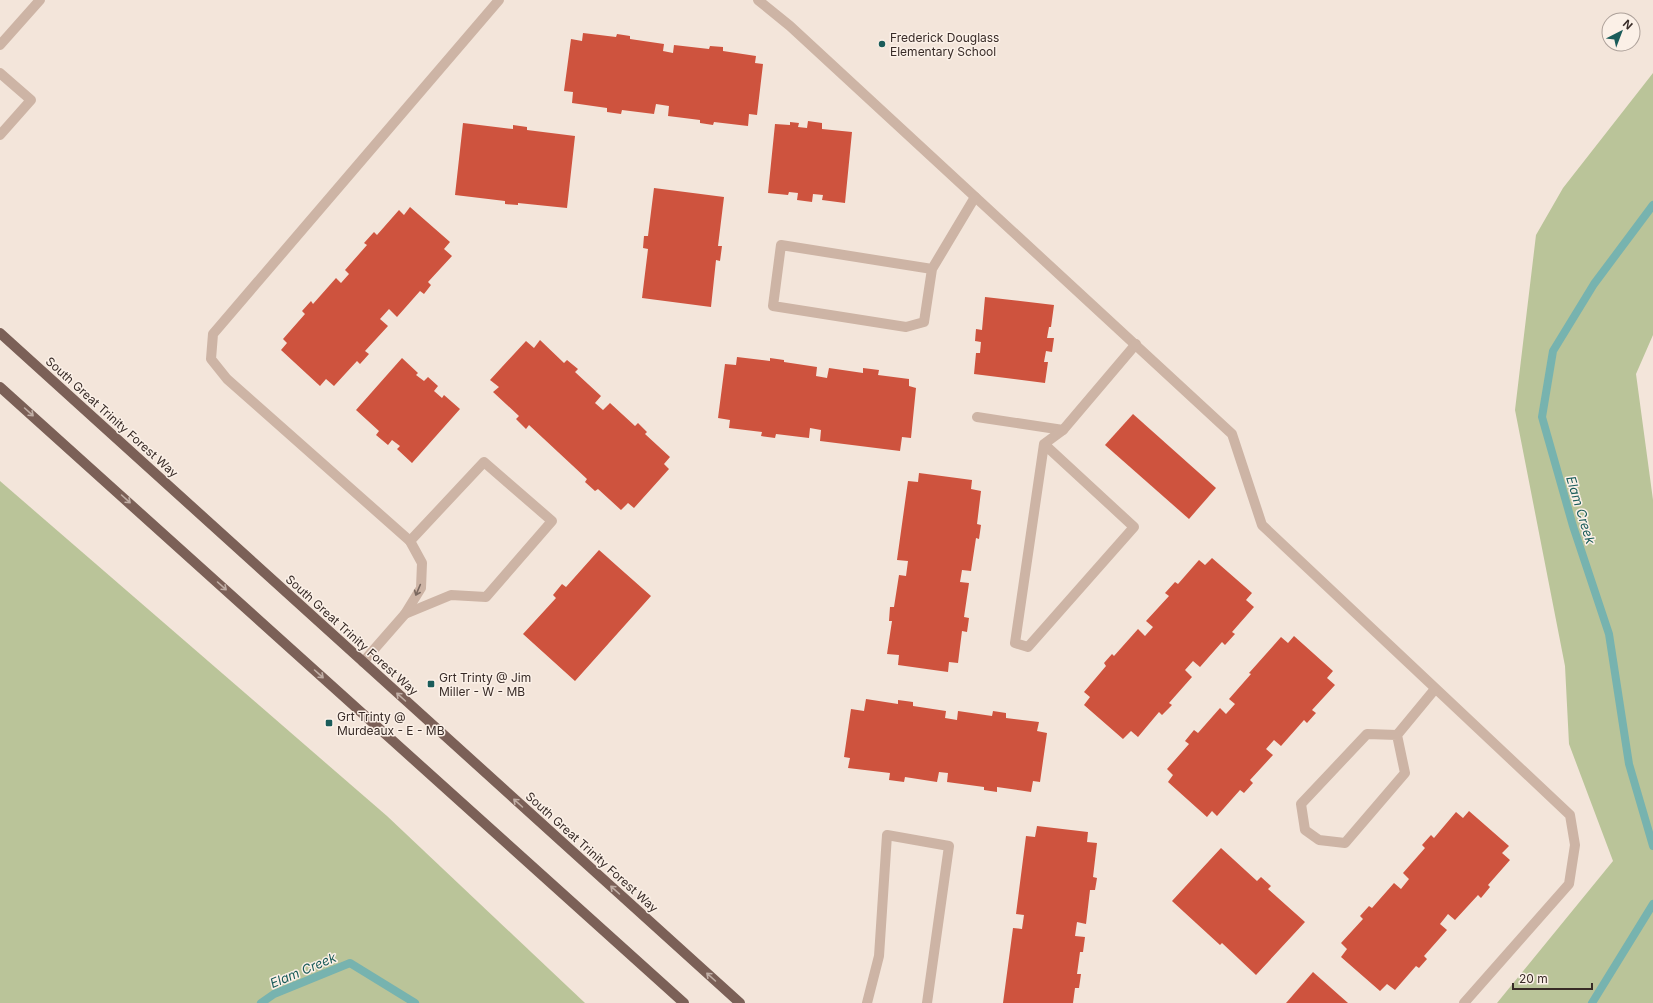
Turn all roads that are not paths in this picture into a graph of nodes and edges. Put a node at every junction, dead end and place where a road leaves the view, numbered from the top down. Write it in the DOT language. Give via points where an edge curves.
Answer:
graph roads {
  1 [pos="40,0"];
  2 [pos="499,0"];
  3 [pos="758,0"];
  4 [pos="0,45"];
  5 [pos="0,73"];
  6 [pos="0,135"];
  7 [pos="975,197"];
  8 [pos="932,269"];
  9 [pos="0,333"];
  10 [pos="1136,344"];
  11 [pos="0,387"];
  12 [pos="977,417"];
  13 [pos="1063,430"];
  14 [pos="1044,444"];
  15 [pos="410,541"];
  16 [pos="405,614"];
  17 [pos="363,662"];
  18 [pos="1435,689"];
  19 [pos="1397,735"];
  20 [pos="684,1003"];
  21 [pos="740,1003"];
  22 [pos="867,1003"];
  23 [pos="927,1003"];
  24 [pos="1464,1003"];
  1 -- 4 [label="lane"];
  2 -- 15 [label="lane" via="213,334 211,359 227,379"];
  3 -- 7 [label="lane" via="790,26"];
  5 -- 6 [label="lane" via="30,100"];
  7 -- 8 [label="lane"];
  7 -- 10 [label="lane"];
  8 -- 8 [label="lane" via="781,245 773,306 906,327 924,322"];
  9 -- 17 [label="main road, South Great Trinity Forest Way"];
  10 -- 13 [label="lane"];
  10 -- 18 [label="lane" via="1232,434 1262,526"];
  11 -- 20 [label="main road, one-way"];
  12 -- 13 [label="lane"];
  13 -- 14 [label="lane"];
  14 -- 14 [label="lane" via="1134,528 1028,647 1015,643"];
  15 -- 16 [label="lane, one-way" via="422,563 421,588"];
  15 -- 16 [label="lane" via="484,462 552,521 486,597 451,595"];
  16 -- 17 [label="lane"];
  21 -- 17 [label="main road, South Great Trinity Forest Way, one-way"];
  18 -- 19 [label="lane"];
  18 -- 24 [label="lane" via="1570,816 1574,845 1569,884"];
  19 -- 19 [label="lane" via="1367,734 1301,804 1304,830 1319,840 1345,843 1405,773"];
  22 -- 23 [label="lane" via="879,956 887,835 949,846"];
}
